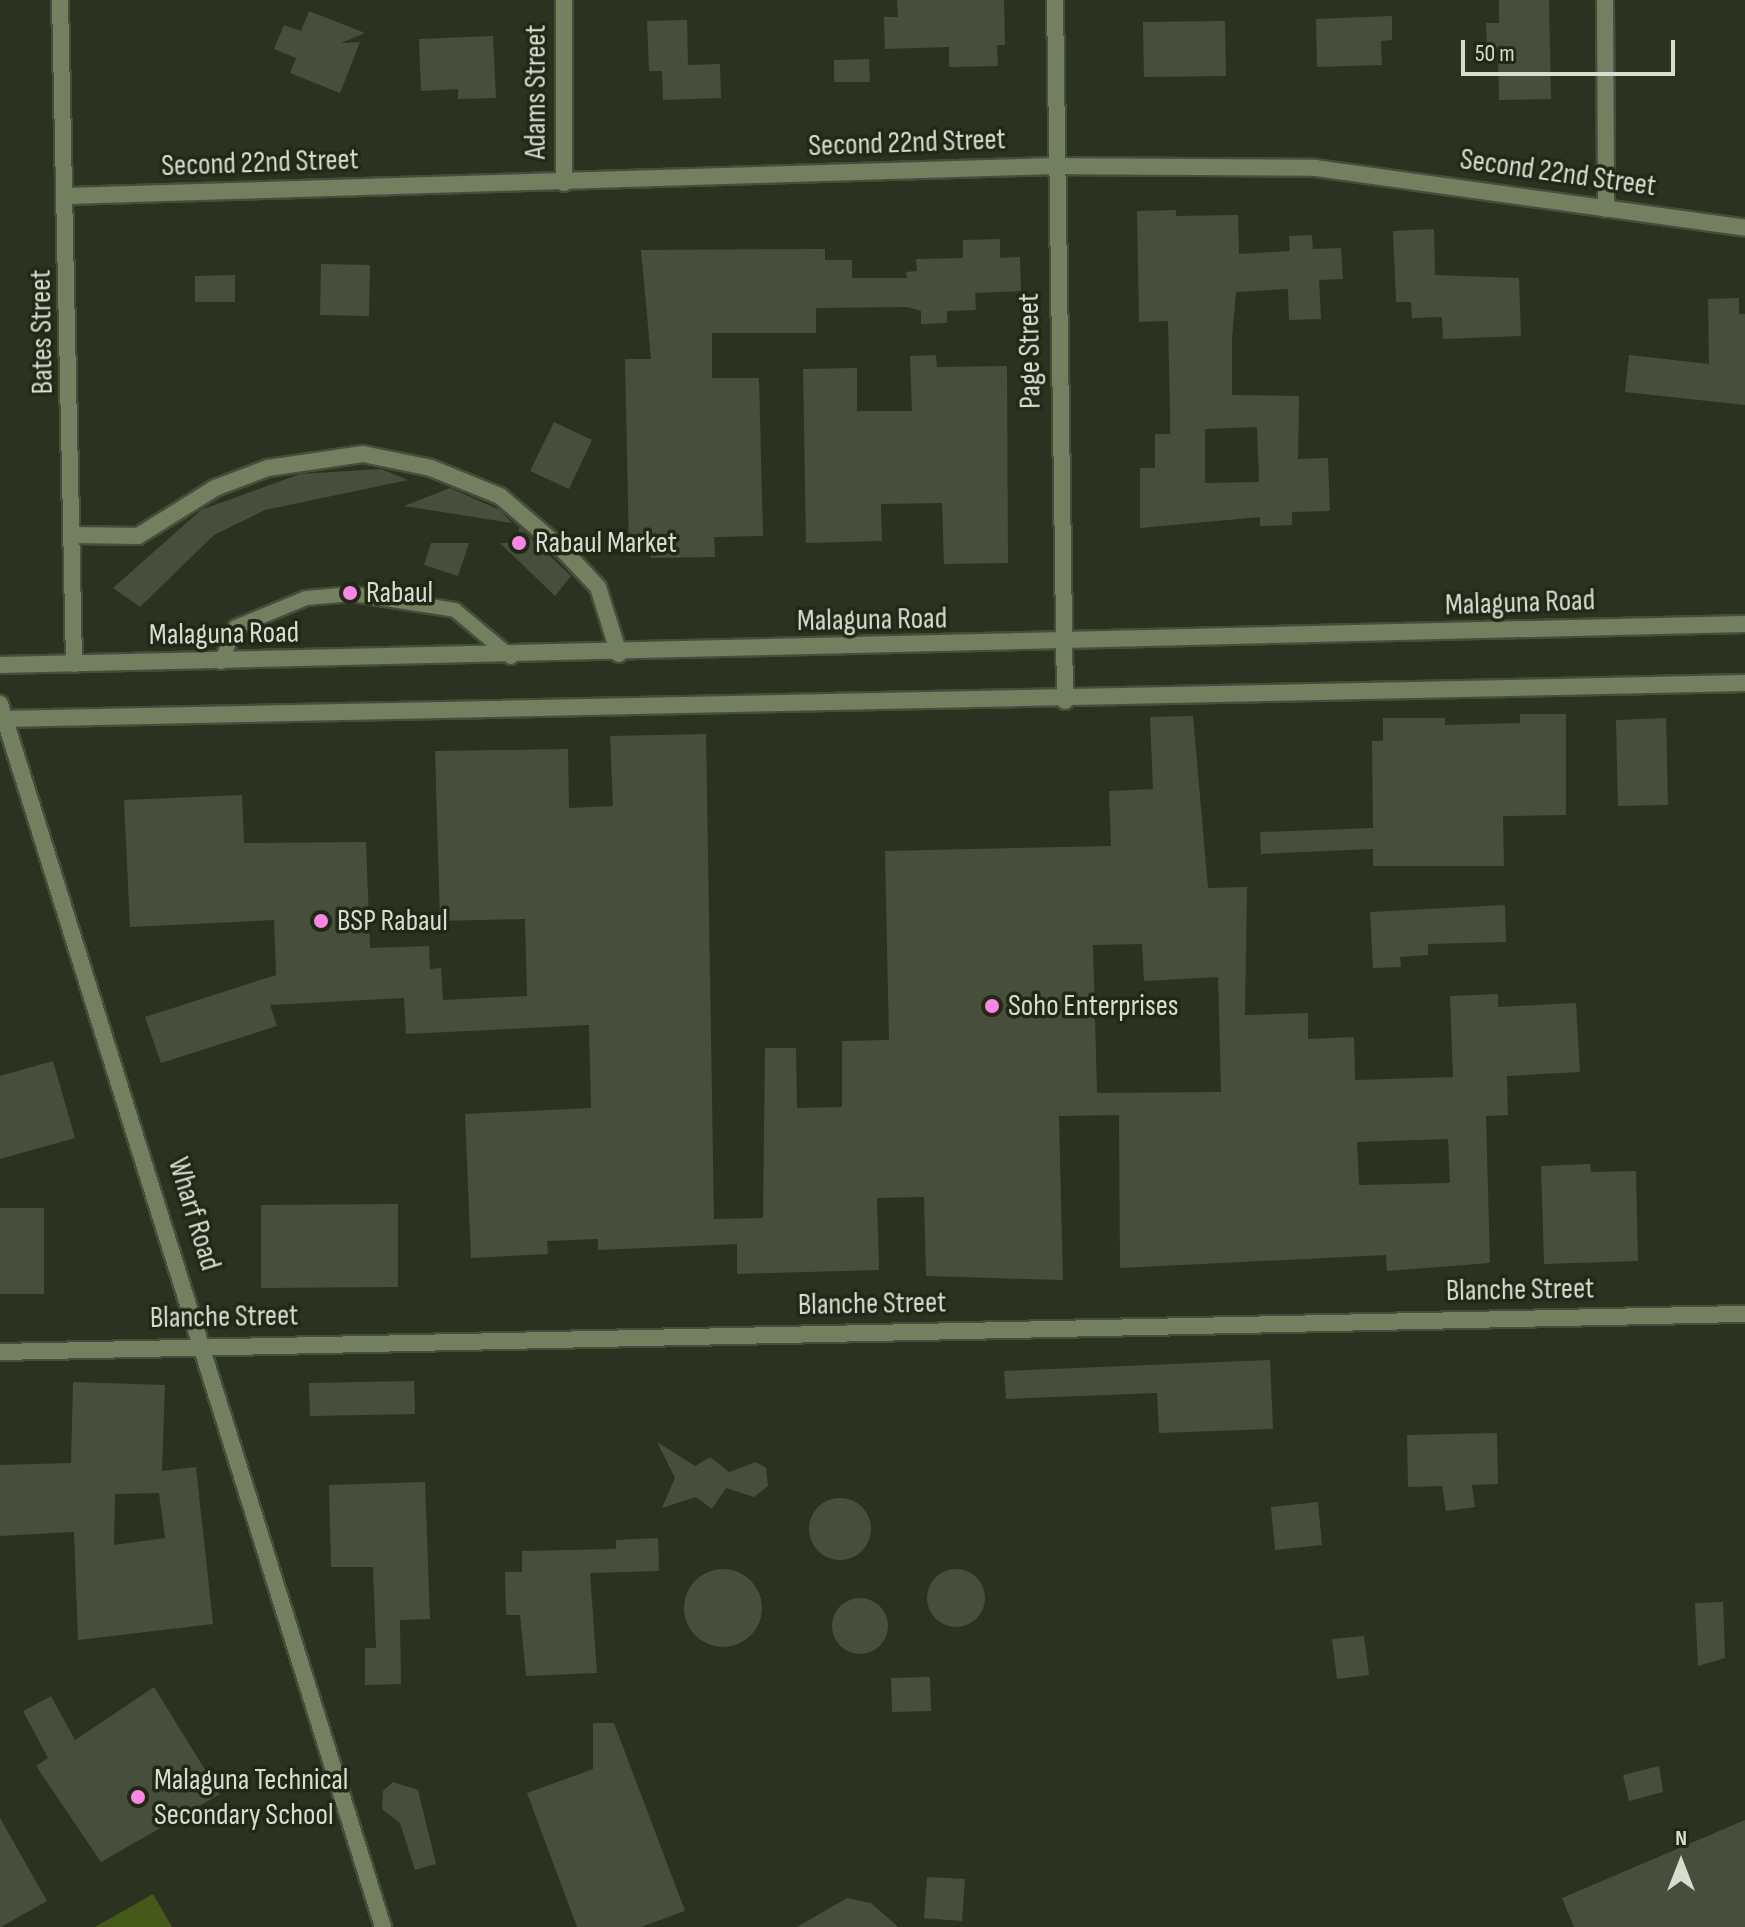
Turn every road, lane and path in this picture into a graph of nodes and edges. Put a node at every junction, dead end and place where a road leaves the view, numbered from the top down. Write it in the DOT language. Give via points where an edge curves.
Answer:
graph roads {
  1 [pos="60,0"];
  2 [pos="564,0"];
  3 [pos="1055,0"];
  4 [pos="1605,0"];
  5 [pos="1055,166"];
  6 [pos="564,183"];
  7 [pos="67,196"];
  8 [pos="1606,209"];
  9 [pos="1745,228"];
  10 [pos="74,535"];
  11 [pos="1745,624"];
  12 [pos="1062,644"];
  13 [pos="619,654"];
  14 [pos="511,657"];
  15 [pos="221,662"];
  16 [pos="74,664"];
  17 [pos="0,665"];
  18 [pos="1745,683"];
  19 [pos="1065,701"];
  20 [pos="2,714"];
  21 [pos="1745,1314"];
  22 [pos="206,1345"];
  23 [pos="0,1352"];
  24 [pos="383,1927"];
  1 -- 7 [label="street, Bates Street"];
  2 -- 6 [label="street, Adams Street"];
  3 -- 5 [label="street, Page Street"];
  4 -- 8 [label="street"];
  5 -- 6 [label="street, Second 22nd Street"];
  5 -- 8 [label="street, Second 22nd Street" via="1350,169"];
  5 -- 12 [label="street, Page Street"];
  6 -- 7 [label="street, Second 22nd Street"];
  7 -- 10 [label="street, Bates Street"];
  8 -- 9 [label="street, Second 22nd Street"];
  10 -- 13 [label="street" via="138,536 215,488 268,468 363,454 431,468 500,496 565,552 598,587"];
  10 -- 16 [label="street, Bates Street"];
  11 -- 12 [label="street, Malaguna Road"];
  12 -- 13 [label="street, Malaguna Road"];
  12 -- 19 [label="street, Page Street"];
  13 -- 14 [label="street, Malaguna Road"];
  14 -- 15 [label="street, Malaguna Road"];
  14 -- 15 [label="lane" via="455,610 353,594 306,598 236,627"];
  15 -- 16 [label="street, Malaguna Road"];
  16 -- 17 [label="street, Malaguna Road"];
  18 -- 19 [label="street"];
  19 -- 20 [label="street"];
  20 -- 22 [label="street, Wharf Road"];
  21 -- 22 [label="street, Blanche Street"];
  22 -- 23 [label="street, Blanche Street"];
  22 -- 24 [label="street, Wharf Road"];
}
